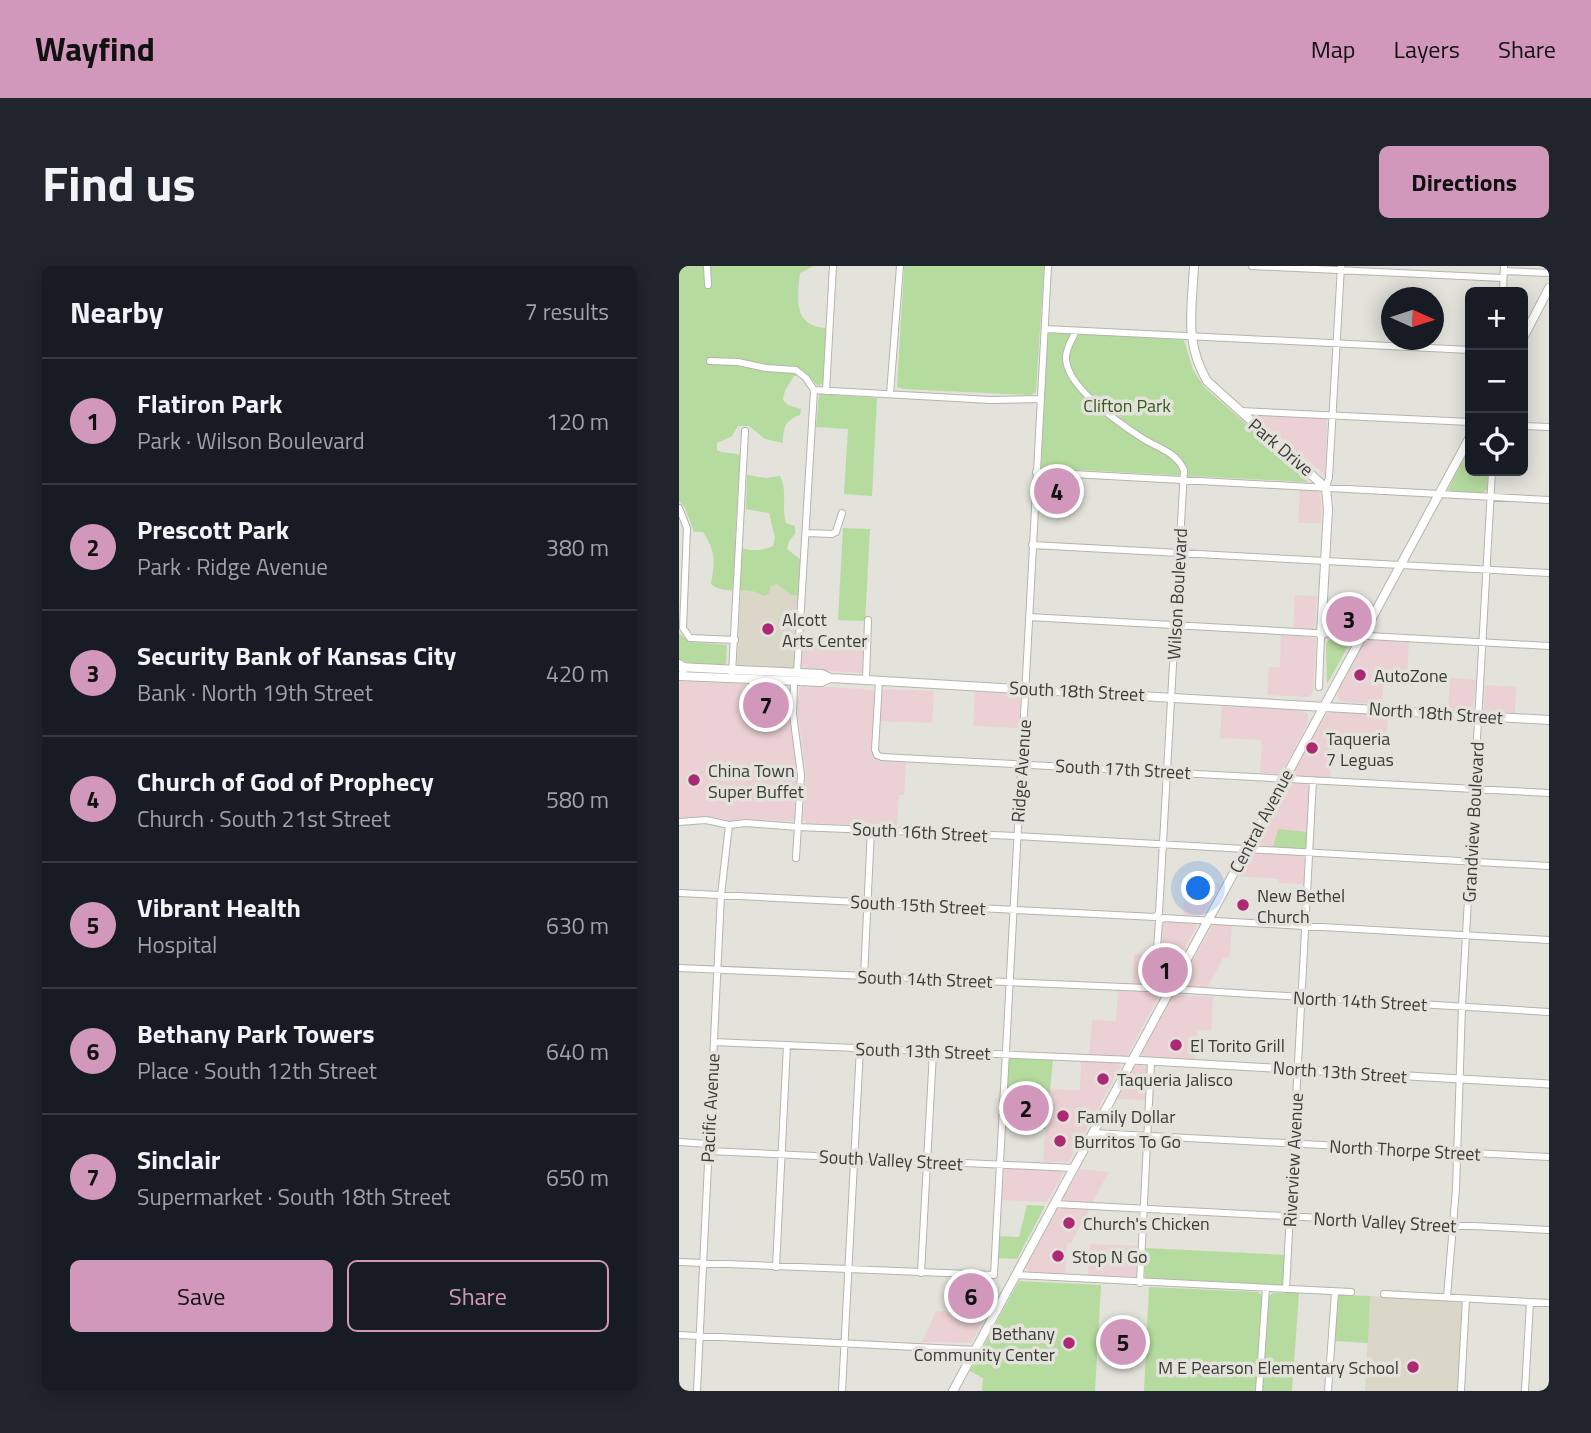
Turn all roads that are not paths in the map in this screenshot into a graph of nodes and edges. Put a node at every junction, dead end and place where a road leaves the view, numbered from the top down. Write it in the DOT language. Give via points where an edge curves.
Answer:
graph roads {
  1 [pos="707,266"];
  2 [pos="833,266"];
  3 [pos="900,266"];
  4 [pos="1048,266"];
  5 [pos="1194,266"];
  6 [pos="1252,266"];
  7 [pos="1340,268"];
  8 [pos="1504,272"];
  9 [pos="1549,273"];
  10 [pos="708,285"];
  11 [pos="1549,288"];
  12 [pos="1528,328"];
  13 [pos="1045,329"];
  14 [pos="1076,331"];
  15 [pos="1191,337"];
  16 [pos="1336,344"];
  17 [pos="1465,350"];
  18 [pos="710,361"];
  19 [pos="814,390"];
  20 [pos="826,391"];
  21 [pos="890,394"];
  22 [pos="1040,399"];
  23 [pos="1239,411"];
  24 [pos="1332,416"];
  25 [pos="1465,422"];
  26 [pos="1528,426"];
  27 [pos="1549,427"];
  28 [pos="745,431"];
  29 [pos="1465,446"];
  30 [pos="1036,472"];
  31 [pos="1492,476"];
  32 [pos="1184,480"];
  33 [pos="1326,488"];
  34 [pos="1439,494"];
  35 [pos="1491,497"];
  36 [pos="1549,500"];
  37 [pos="681,510"];
  38 [pos="842,513"];
  39 [pos="806,533"];
  40 [pos="1032,545"];
  41 [pos="1179,553"];
  42 [pos="1325,561"];
  43 [pos="1400,565"];
  44 [pos="1486,570"];
  45 [pos="1549,573"];
  46 [pos="1029,617"];
  47 [pos="868,620"];
  48 [pos="1175,625"];
  49 [pos="1321,635"];
  50 [pos="1361,636"];
  51 [pos="735,640"];
  52 [pos="1483,643"];
  53 [pos="1549,646"];
  54 [pos="680,669"];
  55 [pos="732,675"];
  56 [pos="796,677"];
  57 [pos="866,680"];
  58 [pos="879,681"];
  59 [pos="1319,687"];
  60 [pos="1025,688"];
  61 [pos="1171,697"];
  62 [pos="1324,705"];
  63 [pos="1479,715"];
  64 [pos="1549,720"];
  65 [pos="1022,763"];
  66 [pos="1167,771"];
  67 [pos="1285,778"];
  68 [pos="1313,780"];
  69 [pos="1475,789"];
  70 [pos="1549,793"];
  71 [pos="679,822"];
  72 [pos="729,825"];
  73 [pos="798,827"];
  74 [pos="870,829"];
  75 [pos="1016,836"];
  76 [pos="1163,844"];
  77 [pos="1246,849"];
  78 [pos="1309,853"];
  79 [pos="796,858"];
  80 [pos="1471,862"];
  81 [pos="1549,866"];
  82 [pos="679,892"];
  83 [pos="722,895"];
  84 [pos="867,902"];
  85 [pos="1013,909"];
  86 [pos="1159,917"];
  87 [pos="1207,920"];
  88 [pos="1305,926"];
  89 [pos="1466,935"];
  90 [pos="1549,940"];
  91 [pos="679,968"];
  92 [pos="717,970"];
  93 [pos="864,977"];
  94 [pos="1009,982"];
  95 [pos="1154,989"];
  96 [pos="1171,989"];
  97 [pos="1301,998"];
  98 [pos="1462,1006"];
  99 [pos="1549,1012"];
  100 [pos="714,1042"];
  101 [pos="787,1045"];
  102 [pos="860,1048"];
  103 [pos="933,1052"];
  104 [pos="1004,1055"];
  105 [pos="1132,1060"];
  106 [pos="1151,1062"];
  107 [pos="1297,1069"];
  108 [pos="1460,1080"];
  109 [pos="1549,1084"];
  110 [pos="1094,1133"];
  111 [pos="1148,1136"];
  112 [pos="679,1143"];
  113 [pos="1294,1143"];
  114 [pos="708,1148"];
  115 [pos="1458,1153"];
  116 [pos="782,1154"];
  117 [pos="1549,1157"];
  118 [pos="854,1158"];
  119 [pos="927,1162"];
  120 [pos="999,1165"];
  121 [pos="1073,1168"];
  122 [pos="1054,1204"];
  123 [pos="1144,1209"];
  124 [pos="1291,1216"];
  125 [pos="1454,1226"];
  126 [pos="1549,1230"];
  127 [pos="679,1262"];
  128 [pos="702,1263"];
  129 [pos="776,1267"];
  130 [pos="848,1269"];
  131 [pos="921,1273"];
  132 [pos="1015,1275"];
  133 [pos="1140,1283"];
  134 [pos="1266,1288"];
  135 [pos="1286,1289"];
  136 [pos="1335,1292"];
  137 [pos="1351,1293"];
  138 [pos="1384,1294"];
  139 [pos="1447,1297"];
  140 [pos="1466,1299"];
  141 [pos="1530,1302"];
  142 [pos="1549,1303"];
  143 [pos="679,1335"];
  144 [pos="699,1335"];
  145 [pos="845,1342"];
  146 [pos="976,1350"];
  147 [pos="697,1391"];
  148 [pos="842,1391"];
  149 [pos="953,1391"];
  150 [pos="1259,1391"];
  151 [pos="1328,1391"];
  152 [pos="1461,1391"];
  153 [pos="1525,1391"];
  1 -- 10 [label="street"];
  2 -- 20 [label="street"];
  3 -- 21 [label="street"];
  4 -- 13 [label="street, Ridge Avenue"];
  5 -- 15 [label="main road, Park Drive"];
  6 -- 7 [label="street"];
  7 -- 8 [label="street"];
  7 -- 16 [label="street"];
  8 -- 9 [label="street"];
  11 -- 12 [label="main road"];
  13 -- 14 [label="street"];
  13 -- 22 [label="street, Ridge Avenue"];
  14 -- 15 [label="street"];
  14 -- 32 [label="street" via="1066,355 1071,376 1093,400 1143,439 1172,454 1181,463"];
  15 -- 16 [label="street"];
  15 -- 23 [label="main road, Park Drive" via="1207,381"];
  16 -- 17 [label="street"];
  16 -- 24 [label="street"];
  18 -- 19 [label="street" via="796,370"];
  19 -- 20 [label="street"];
  19 -- 39 [label="street"];
  20 -- 21 [label="street"];
  21 -- 22 [label="street"];
  22 -- 30 [label="street, Ridge Avenue"];
  23 -- 24 [label="street"];
  23 -- 33 [label="main road, Park Drive"];
  24 -- 25 [label="street"];
  24 -- 33 [label="street"];
  26 -- 27 [label="street"];
  28 -- 51 [label="street"];
  29 -- 34 [label="main road, Central Avenue"];
  30 -- 32 [label="street"];
  30 -- 40 [label="street, Ridge Avenue"];
  31 -- 35 [label="street, Grandview Boulevard"];
  32 -- 33 [label="street"];
  32 -- 41 [label="street, Wilson Boulevard"];
  33 -- 34 [label="street"];
  33 -- 42 [label="main road, Park Drive"];
  34 -- 35 [label="street"];
  34 -- 43 [label="main road, Central Avenue"];
  35 -- 36 [label="street"];
  35 -- 44 [label="street, Grandview Boulevard"];
  37 -- 51 [label="street" via="687,528 683,628 690,638"];
  38 -- 39 [label="street" via="836,532"];
  39 -- 56 [label="street"];
  40 -- 41 [label="street"];
  40 -- 46 [label="street, Ridge Avenue"];
  41 -- 42 [label="street"];
  41 -- 48 [label="street, Wilson Boulevard"];
  42 -- 43 [label="street"];
  42 -- 49 [label="main road, Park Drive"];
  43 -- 44 [label="street"];
  43 -- 50 [label="main road, Central Avenue"];
  44 -- 45 [label="street"];
  44 -- 52 [label="street, Grandview Boulevard"];
  46 -- 48 [label="street"];
  46 -- 60 [label="street, Ridge Avenue"];
  47 -- 57 [label="street"];
  48 -- 49 [label="street"];
  48 -- 61 [label="street, Wilson Boulevard"];
  49 -- 50 [label="street"];
  49 -- 59 [label="street, Park Drive"];
  50 -- 52 [label="street"];
  50 -- 62 [label="main road, Central Avenue"];
  51 -- 55 [label="street"];
  52 -- 53 [label="street"];
  52 -- 63 [label="street, Grandview Boulevard"];
  54 -- 55 [label="main road, South 18th Street"];
  55 -- 56 [label="main road, South 18th Street"];
  56 -- 57 [label="main road, South 18th Street" via="821,682 830,678"];
  56 -- 73 [label="street" via="793,713 801,775"];
  57 -- 58 [label="main road, South 18th Street"];
  58 -- 60 [label="main road, South 18th Street"];
  58 -- 65 [label="street, South 17th Street" via="877,755"];
  60 -- 61 [label="main road, South 18th Street"];
  60 -- 65 [label="street, Ridge Avenue"];
  61 -- 62 [label="main road, South 18th Street"];
  61 -- 66 [label="street, Wilson Boulevard"];
  62 -- 63 [label="main road, North 18th Street"];
  62 -- 67 [label="main road, Central Avenue"];
  63 -- 64 [label="main road, North 18th Street"];
  63 -- 69 [label="street, Grandview Boulevard"];
  65 -- 66 [label="street, South 17th Street"];
  65 -- 75 [label="street, Ridge Avenue"];
  66 -- 67 [label="street, South 17th Street"];
  66 -- 76 [label="street, Wilson Boulevard"];
  67 -- 68 [label="street, South 17th Street"];
  67 -- 77 [label="main road, Central Avenue"];
  68 -- 69 [label="street, South 17th Street"];
  68 -- 78 [label="street, Riverview Avenue"];
  69 -- 70 [label="street, South 17th Street"];
  69 -- 80 [label="street, Grandview Boulevard"];
  71 -- 72 [label="street, South 16th Street" via="706,820"];
  72 -- 73 [label="street, South 16th Street"];
  72 -- 83 [label="street, Pacific Avenue"];
  73 -- 74 [label="street, South 16th Street"];
  73 -- 79 [label="street"];
  74 -- 75 [label="street, South 16th Street"];
  74 -- 84 [label="street"];
  75 -- 76 [label="street, South 16th Street"];
  75 -- 85 [label="street, Ridge Avenue"];
  76 -- 77 [label="street, South 16th Street"];
  76 -- 86 [label="street, Wilson Boulevard"];
  77 -- 78 [label="street, South 16th Street"];
  77 -- 87 [label="main road, Central Avenue"];
  78 -- 80 [label="street, South 16th Street"];
  78 -- 88 [label="street, Riverview Avenue"];
  80 -- 81 [label="street, South 16th Street"];
  80 -- 89 [label="street, Grandview Boulevard"];
  82 -- 83 [label="street, South 15th Street"];
  83 -- 84 [label="street, South 15th Street"];
  83 -- 92 [label="street, Pacific Avenue"];
  84 -- 85 [label="street, South 15th Street"];
  84 -- 93 [label="street"];
  85 -- 86 [label="street, South 15th Street"];
  85 -- 94 [label="street, Ridge Avenue"];
  86 -- 87 [label="street, South 15th Street"];
  86 -- 95 [label="street, Wilson Boulevard"];
  87 -- 88 [label="street, South 15th Street"];
  87 -- 96 [label="main road, Central Avenue"];
  88 -- 89 [label="street, South 15th Street"];
  88 -- 97 [label="street, Riverview Avenue"];
  89 -- 90 [label="street, South 15th Street"];
  89 -- 98 [label="street, Grandview Boulevard"];
  91 -- 92 [label="street, South 14th Street"];
  92 -- 93 [label="street, South 14th Street"];
  92 -- 100 [label="street, Pacific Avenue"];
  93 -- 94 [label="street, South 14th Street"];
  94 -- 95 [label="street, South 14th Street"];
  94 -- 104 [label="street, Ridge Avenue"];
  95 -- 96 [label="street, South 14th Street"];
  96 -- 97 [label="street, North 14th Street"];
  96 -- 105 [label="main road, Central Avenue"];
  97 -- 98 [label="street, North 14th Street"];
  97 -- 107 [label="street, Riverview Avenue"];
  98 -- 99 [label="street, North 14th Street"];
  98 -- 108 [label="street, Grandview Boulevard"];
  100 -- 101 [label="street, South 13th Street"];
  100 -- 114 [label="street, Pacific Avenue"];
  101 -- 102 [label="street, South 13th Street"];
  101 -- 116 [label="street"];
  102 -- 103 [label="street, South 13th Street"];
  102 -- 118 [label="street"];
  103 -- 104 [label="street, South 13th Street"];
  103 -- 119 [label="street"];
  104 -- 105 [label="street, South 13th Street"];
  104 -- 120 [label="street, Ridge Avenue"];
  105 -- 106 [label="street, North 13th Street"];
  105 -- 110 [label="main road, Central Avenue"];
  106 -- 107 [label="street, North 13th Street"];
  106 -- 111 [label="street"];
  107 -- 108 [label="street, North 13th Street"];
  107 -- 113 [label="street, Riverview Avenue"];
  108 -- 109 [label="street, North 13th Street"];
  108 -- 115 [label="street, Grandview Boulevard"];
  110 -- 111 [label="street, North Thorpe Street"];
  110 -- 121 [label="main road, Central Avenue"];
  111 -- 113 [label="street, North Thorpe Street"];
  111 -- 123 [label="street"];
  112 -- 114 [label="street, South Valley Street"];
  113 -- 115 [label="street, North Thorpe Street"];
  113 -- 124 [label="street, Riverview Avenue"];
  114 -- 116 [label="street, South Valley Street"];
  114 -- 128 [label="street, Pacific Avenue"];
  115 -- 117 [label="street, North Thorpe Street"];
  115 -- 125 [label="street, Grandview Boulevard"];
  116 -- 118 [label="street, South Valley Street"];
  116 -- 129 [label="street"];
  118 -- 119 [label="street, South Valley Street"];
  118 -- 130 [label="street"];
  119 -- 120 [label="street, South Valley Street"];
  119 -- 131 [label="street"];
  120 -- 121 [label="street, South Valley Street"];
  120 -- 131 [label="street, Ridge Avenue" via="994,1275"];
  121 -- 122 [label="main road, Central Avenue"];
  122 -- 123 [label="street, North Valley Street"];
  122 -- 132 [label="main road, Central Avenue"];
  123 -- 124 [label="street, North Valley Street"];
  123 -- 133 [label="street"];
  124 -- 125 [label="street, North Valley Street"];
  124 -- 135 [label="street, Riverview Avenue"];
  125 -- 126 [label="street, North Valley Street"];
  125 -- 139 [label="street, Grandview Boulevard"];
  127 -- 128 [label="street"];
  128 -- 129 [label="street"];
  128 -- 144 [label="street, Pacific Avenue"];
  129 -- 130 [label="street"];
  130 -- 131 [label="street"];
  130 -- 145 [label="street"];
  132 -- 133 [label="street"];
  132 -- 146 [label="main road, Central Avenue"];
  133 -- 134 [label="street"];
  134 -- 135 [label="street"];
  134 -- 150 [label="street"];
  135 -- 136 [label="street"];
  136 -- 137 [label="street"];
  136 -- 151 [label="street"];
  138 -- 139 [label="street"];
  139 -- 140 [label="street"];
  140 -- 141 [label="street"];
  140 -- 152 [label="street"];
  141 -- 142 [label="street"];
  141 -- 153 [label="street"];
  143 -- 144 [label="street"];
  144 -- 145 [label="street"];
  144 -- 147 [label="street, Pacific Avenue"];
  145 -- 146 [label="street"];
  145 -- 148 [label="street"];
  146 -- 149 [label="main road, Central Avenue"];
}
